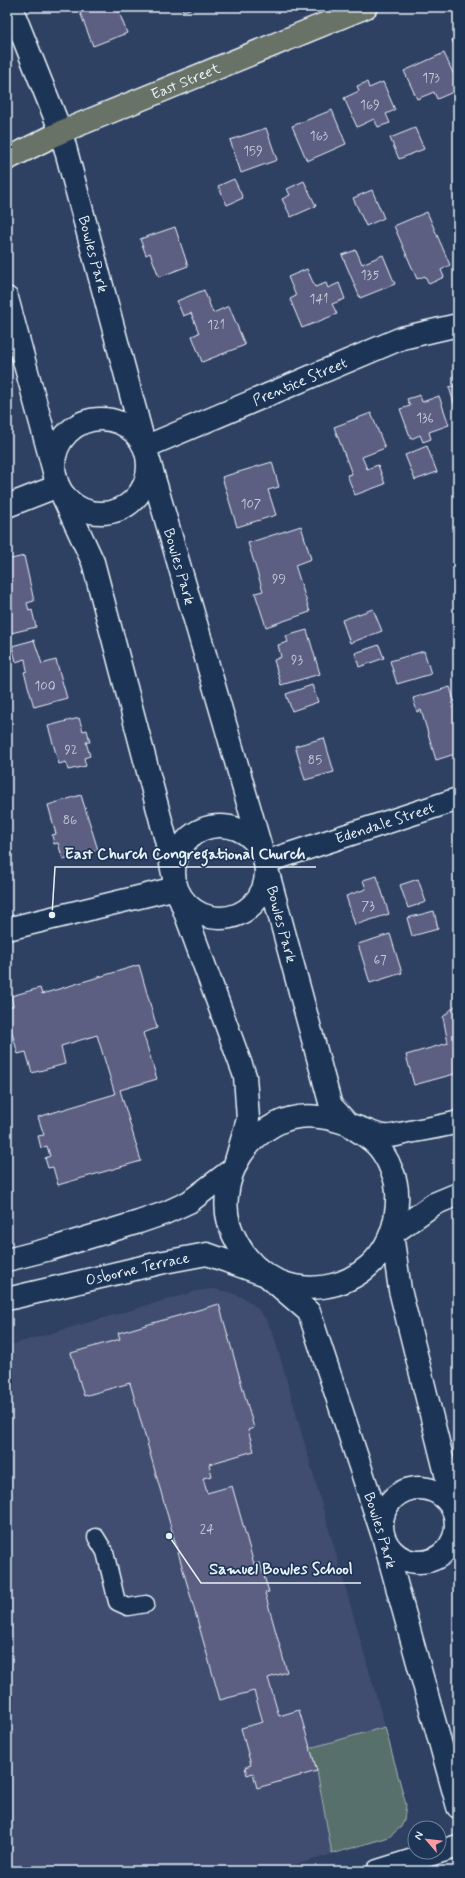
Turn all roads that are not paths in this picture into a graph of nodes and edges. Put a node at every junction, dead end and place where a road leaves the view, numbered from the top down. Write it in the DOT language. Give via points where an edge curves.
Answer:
graph roads {
  1 [pos="10,7"];
  2 [pos="366,7"];
  3 [pos="61,132"];
  4 [pos="7,159"];
  5 [pos="7,298"];
  6 [pos="458,325"];
  7 [pos="145,447"];
  8 [pos="58,486"];
  9 [pos="7,506"];
  10 [pos="458,799"];
  11 [pos="265,862"];
  12 [pos="176,888"];
  13 [pos="7,929"];
  14 [pos="458,1122"];
  15 [pos="348,1124"];
  16 [pos="234,1168"];
  17 [pos="458,1194"];
  18 [pos="392,1234"];
  19 [pos="7,1260"];
  20 [pos="266,1274"];
  21 [pos="7,1299"];
  22 [pos="457,1518"];
  23 [pos="383,1536"];
  24 [pos="96,1537"];
  25 [pos="146,1604"];
  26 [pos="458,1807"];
  27 [pos="458,1846"];
  28 [pos="378,1871"];
  1 -- 3 [label="street, Bowles Park"];
  2 -- 3 [label="main road, East Street"];
  3 -- 4 [label="main road, East Street"];
  3 -- 7 [label="street, Bowles Park"];
  5 -- 8 [label="street, Bowles Park"];
  6 -- 7 [label="street, Prentice Street" via="402,338"];
  7 -- 8 [label="street" via="149,472 140,494 120,510 96,514 73,505"];
  7 -- 8 [label="street" via="134,432 118,422 100,419 82,423 67,433 57,449 54,468"];
  7 -- 11 [label="street, Bowles Park"];
  8 -- 9 [label="street"];
  8 -- 12 [label="street, Bowles Park" via="93,562 166,840"];
  10 -- 11 [label="street, Edendale Street"];
  11 -- 12 [label="street" via="266,877 262,893 253,905 240,915 225,919 209,918 195,912 183,901"];
  11 -- 12 [label="street" via="259,846 247,834 232,827 215,826 199,830 186,840 177,855 173,871"];
  11 -- 15 [label="street, Bowles Park" via="331,1106"];
  12 -- 13 [label="street"];
  12 -- 16 [label="street, Bowles Park" via="245,1076 248,1120"];
  14 -- 15 [label="street" via="385,1136"];
  15 -- 16 [label="street, Bowles Park" via="319,1116 289,1119 275,1125 250,1143"];
  15 -- 18 [label="street, Bowles Park" via="374,1142 392,1170 398,1202"];
  16 -- 19 [label="street" via="188,1202 165,1213"];
  16 -- 20 [label="street, Bowles Park" via="228,1184 226,1201 231,1230 241,1250 252,1264"];
  17 -- 18 [label="street" via="434,1204"];
  18 -- 20 [label="street, Bowles Park" via="371,1265 338,1284 320,1288 301,1287 289,1285"];
  18 -- 22 [label="street, Bowles Park" via="400,1290"];
  20 -- 21 [label="street, Osborne Terrace" via="207,1254"];
  20 -- 23 [label="street, Bowles Park" via="309,1312"];
  22 -- 23 [label="street" via="456,1532 450,1548 437,1558 421,1563 404,1560 391,1550"];
  22 -- 23 [label="street" via="449,1502 438,1492 424,1488 409,1489 396,1495 386,1507 382,1521"];
  23 -- 26 [label="street, Bowles Park"];
  24 -- 25 [label="lane" via="105,1552 117,1602 128,1607"];
  27 -- 28 [label="street"];
}
